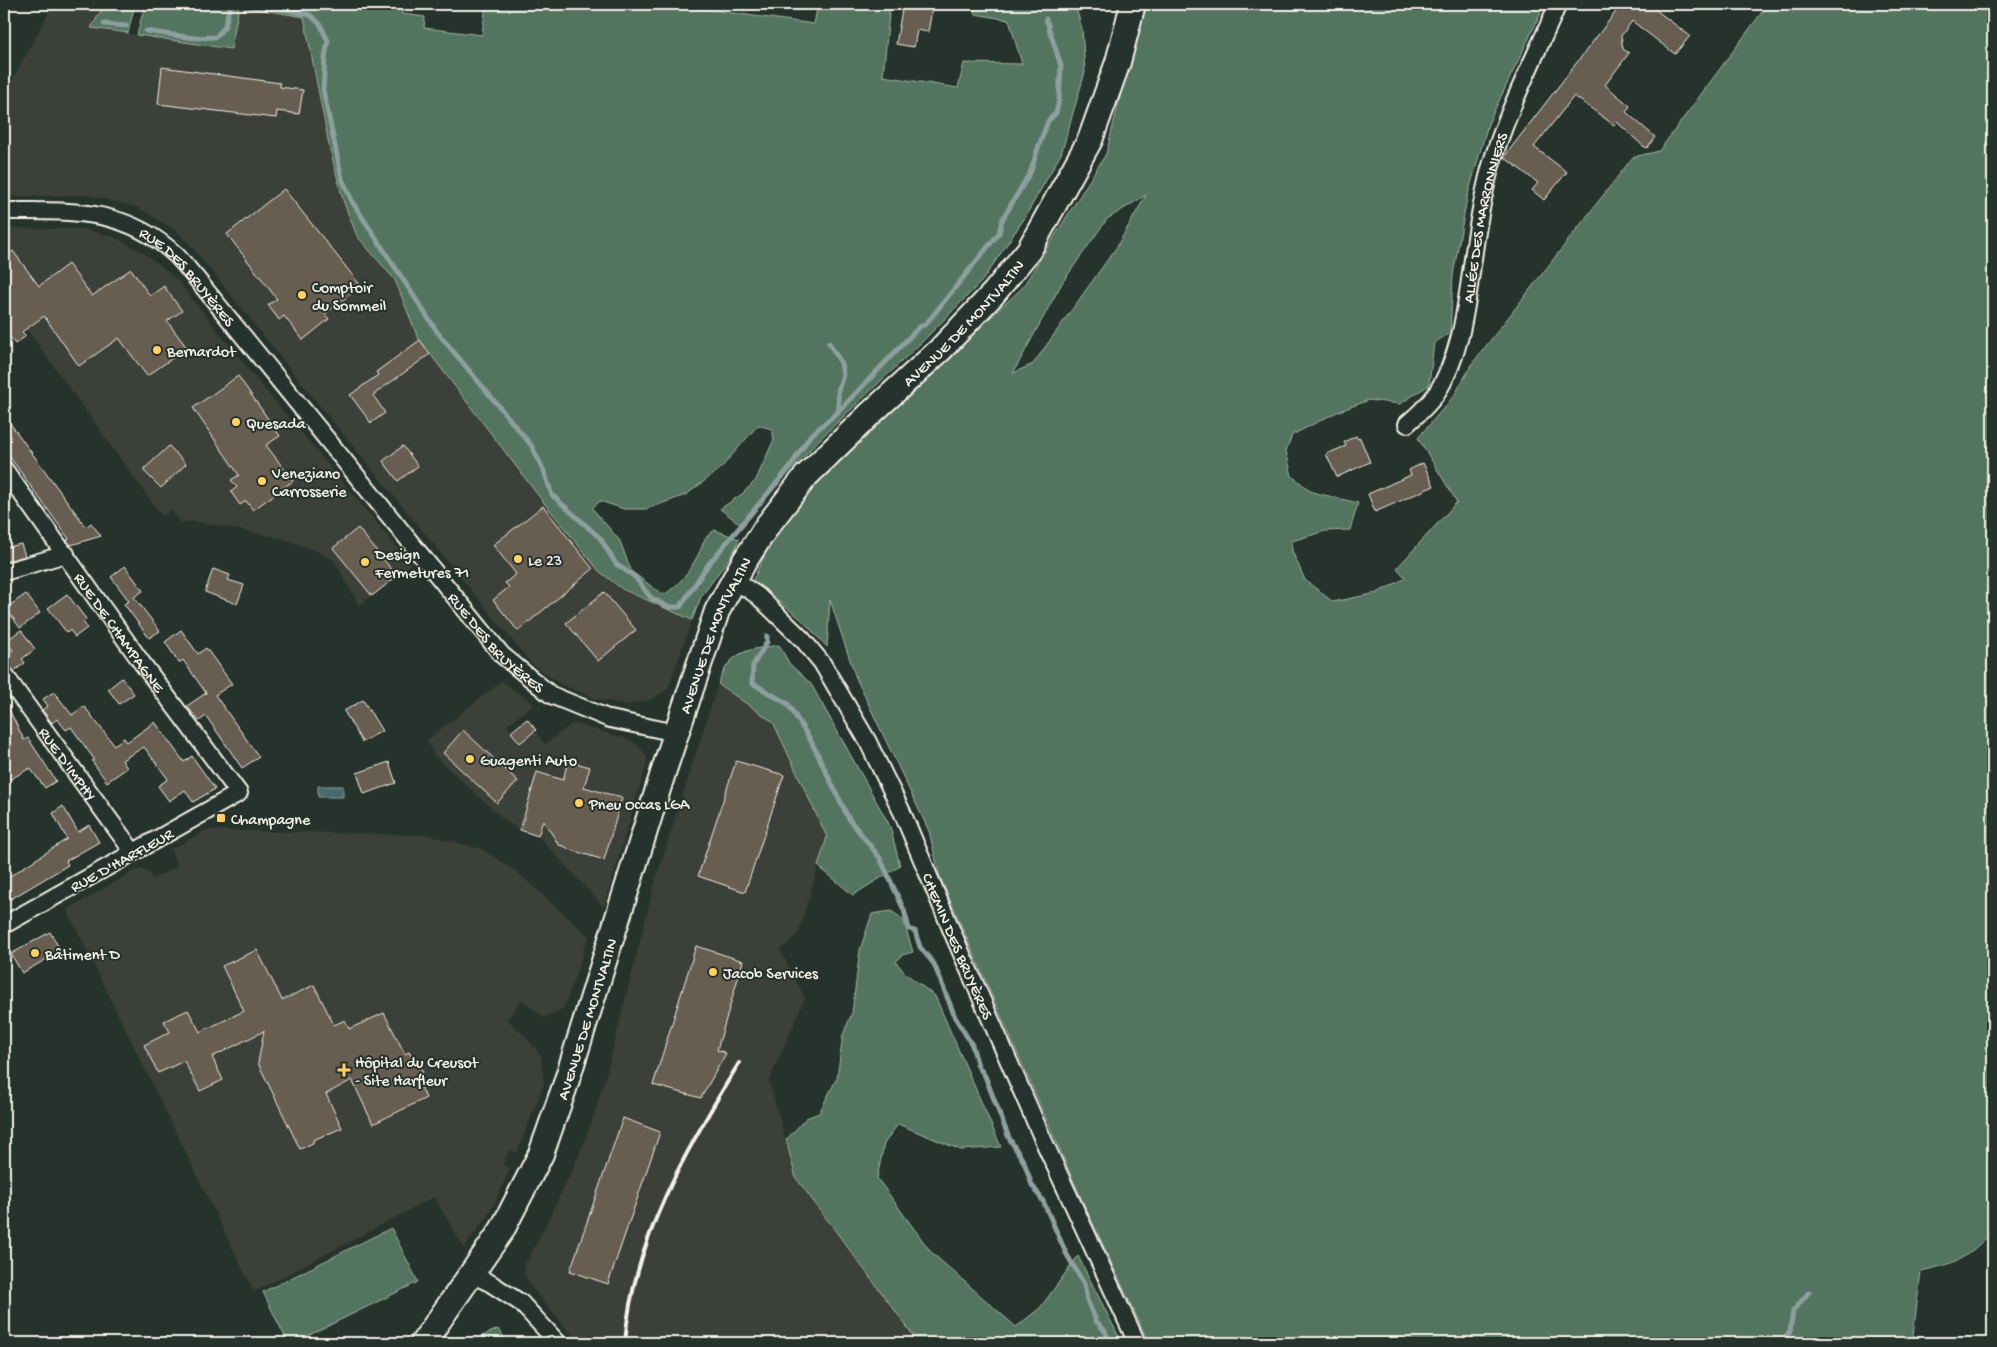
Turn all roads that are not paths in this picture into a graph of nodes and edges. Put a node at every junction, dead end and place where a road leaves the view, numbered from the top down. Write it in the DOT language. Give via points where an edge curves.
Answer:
graph roads {
  1 [pos="1134,4"];
  2 [pos="1558,4"];
  3 [pos="4,211"];
  4 [pos="1406,424"];
  5 [pos="4,469"];
  6 [pos="66,554"];
  7 [pos="4,572"];
  8 [pos="734,580"];
  9 [pos="4,674"];
  10 [pos="676,733"];
  11 [pos="239,793"];
  12 [pos="133,852"];
  13 [pos="4,925"];
  14 [pos="471,1274"];
  15 [pos="423,1343"];
  16 [pos="558,1343"];
  17 [pos="1137,1343"];
  1 -- 8 [label="street, AVENUE DE MONTVALTIN" via="1118,62 1090,140 1029,250 940,350 806,476 767,526"];
  2 -- 4 [label="street, ALLÉE DES MARRONNIERS" via="1490,168 1455,354 1435,395"];
  3 -- 10 [label="street, RUE DES BRUYÈRES" via="97,214 124,222 153,237 176,255 196,278 502,655 551,695 610,718"];
  5 -- 6 [label="street, RUE DE CHAMPAGNE"];
  6 -- 7 [label="street"];
  6 -- 11 [label="street, RUE DE CHAMPAGNE" via="142,664"];
  8 -- 10 [label="street, AVENUE DE MONTVALTIN" via="716,611"];
  8 -- 17 [label="street, CHEMIN DES BRUYÈRES" via="758,596 804,640 822,663 867,740 902,812 1045,1144"];
  9 -- 12 [label="street, RUE D'IMPHY"];
  10 -- 14 [label="street, AVENUE DE MONTVALTIN" via="541,1154 502,1230"];
  11 -- 12 [label="street, RUE D'HARFLEUR"];
  12 -- 13 [label="street, RUE D'HARFLEUR"];
  14 -- 15 [label="street, AVENUE DE MONTVALTIN"];
  14 -- 16 [label="street" via="522,1304"];
}
